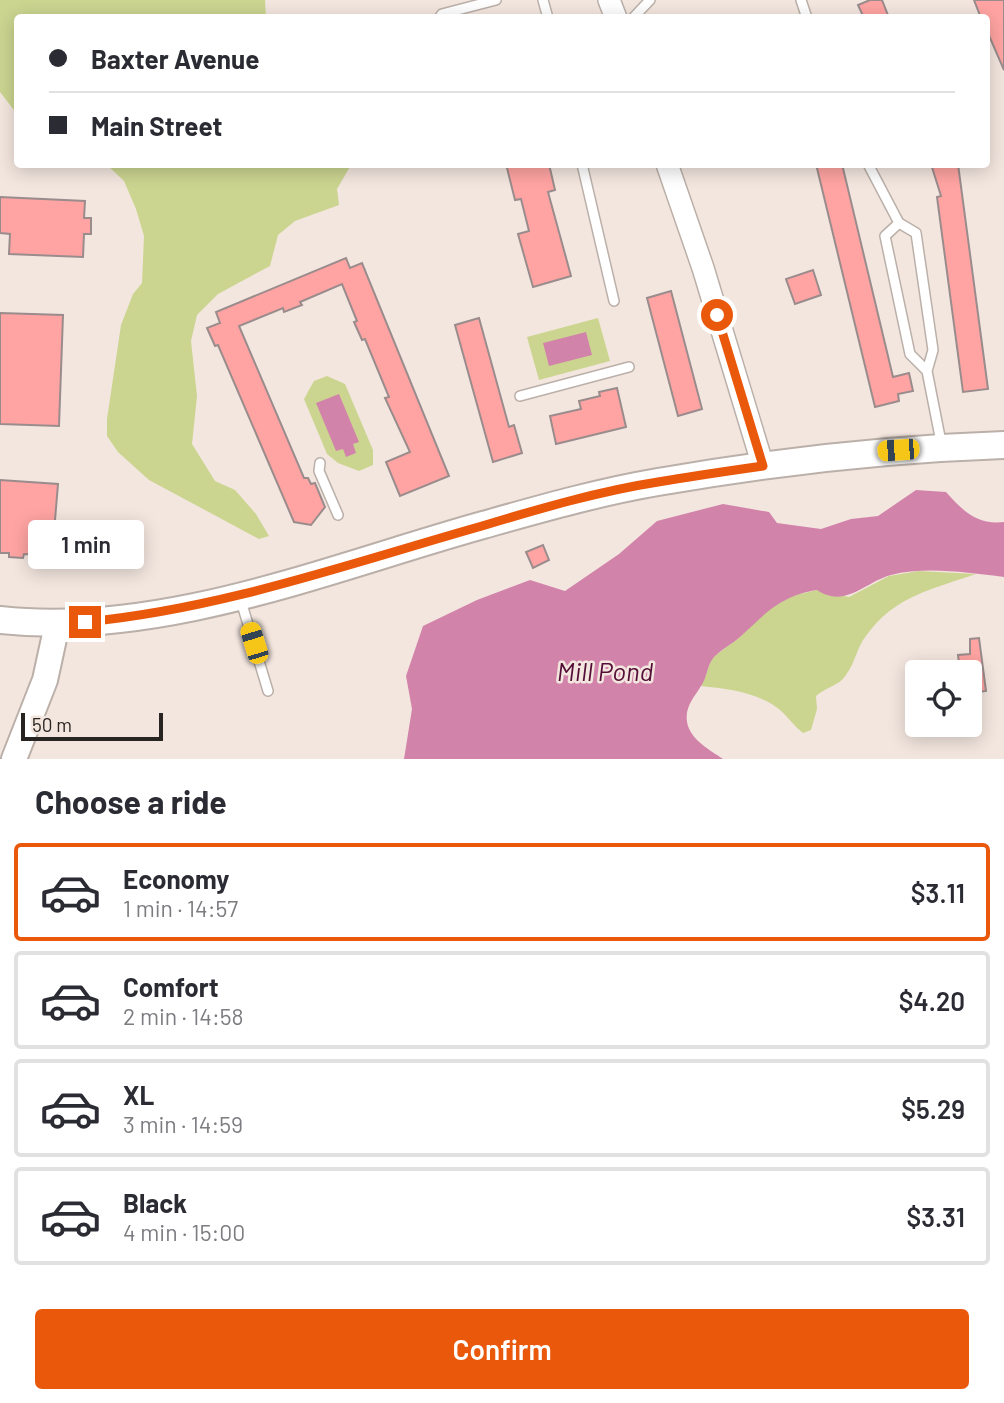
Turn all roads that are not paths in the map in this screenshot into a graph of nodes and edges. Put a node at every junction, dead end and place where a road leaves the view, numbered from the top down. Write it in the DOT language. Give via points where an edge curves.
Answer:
graph roads {
  1 [pos="496,0"];
  2 [pos="650,0"];
  3 [pos="442,14"];
  4 [pos="637,14"];
  5 [pos="583,168"];
  6 [pos="668,168"];
  7 [pos="870,168"];
  8 [pos="899,223"];
  9 [pos="614,302"];
  10 [pos="629,366"];
  11 [pos="927,371"];
  12 [pos="520,396"];
  13 [pos="1004,445"];
  14 [pos="942,448"];
  15 [pos="320,463"];
  16 [pos="763,466"];
  17 [pos="338,516"];
  18 [pos="239,596"];
  19 [pos="0,620"];
  20 [pos="57,625"];
  21 [pos="268,691"];
  22 [pos="14,759"];
  1 -- 3 [label="lane"];
  2 -- 4 [label="lane"];
  5 -- 9 [label="lane"];
  6 -- 16 [label="street"];
  7 -- 8 [label="lane"];
  8 -- 11 [label="lane" via="916,233 933,350"];
  8 -- 11 [label="lane" via="885,236 910,354"];
  10 -- 12 [label="lane"];
  11 -- 14 [label="lane"];
  13 -- 14 [label="main road"];
  14 -- 16 [label="main road"];
  15 -- 17 [label="lane" via="319,471"];
  16 -- 18 [label="main road" via="655,482"];
  18 -- 20 [label="main road" via="141,617"];
  18 -- 21 [label="lane"];
  19 -- 20 [label="main road"];
  20 -- 22 [label="main road" via="44,680"];
}
